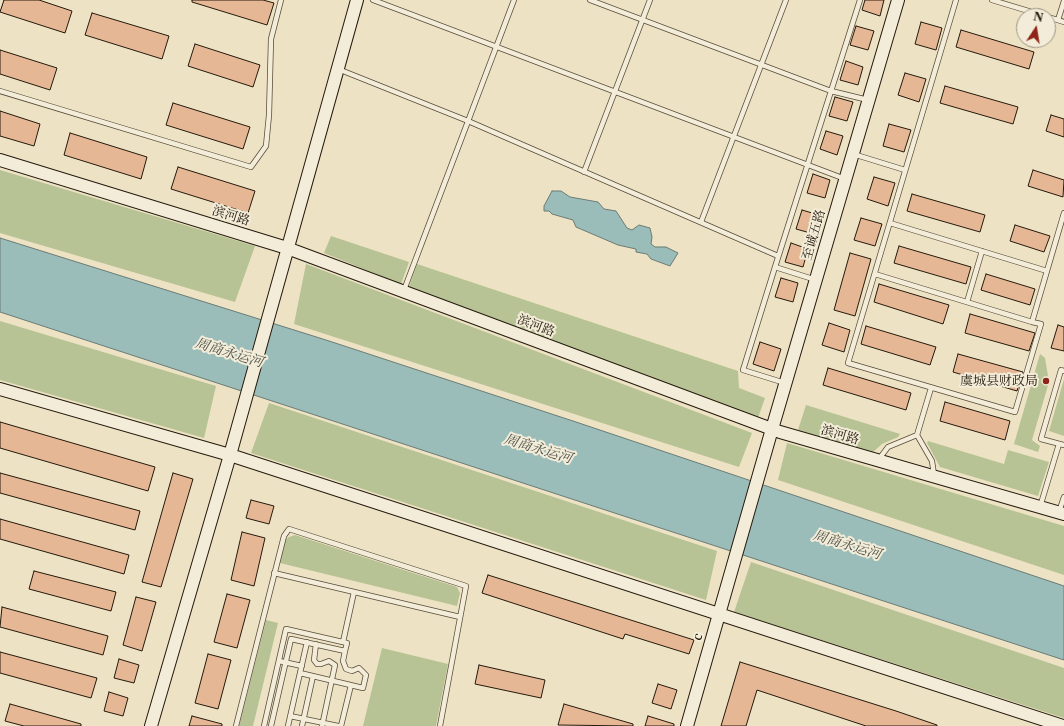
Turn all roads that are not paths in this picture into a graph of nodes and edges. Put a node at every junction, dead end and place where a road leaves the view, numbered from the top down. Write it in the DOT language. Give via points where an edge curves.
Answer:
graph roads {
  1 [pos="281,0"];
  2 [pos="357,0"];
  3 [pos="373,0"];
  4 [pos="514,0"];
  5 [pos="590,0"];
  6 [pos="650,0"];
  7 [pos="786,0"];
  8 [pos="860,0"];
  9 [pos="898,0"];
  10 [pos="956,0"];
  11 [pos="992,0"];
  12 [pos="1064,1"];
  13 [pos="1020,8"];
  14 [pos="643,20"];
  15 [pos="1058,20"];
  16 [pos="1064,22"];
  17 [pos="496,46"];
  18 [pos="762,65"];
  19 [pos="337,69"];
  20 [pos="0,91"];
  21 [pos="831,91"];
  22 [pos="615,92"];
  23 [pos="868,100"];
  24 [pos="468,121"];
  25 [pos="734,137"];
  26 [pos="853,154"];
  27 [pos="0,160"];
  28 [pos="807,165"];
  29 [pos="905,170"];
  30 [pos="584,172"];
  31 [pos="845,179"];
  32 [pos="1064,213"];
  33 [pos="701,222"];
  34 [pos="890,223"];
  35 [pos="287,248"];
  36 [pos="982,251"];
  37 [pos="778,256"];
  38 [pos="774,267"];
  39 [pos="1047,271"];
  40 [pos="875,274"];
  41 [pos="816,280"];
  42 [pos="404,292"];
  43 [pos="967,302"];
  44 [pos="1032,322"];
  45 [pos="1064,371"];
  46 [pos="785,383"];
  47 [pos="931,388"];
  48 [pos="0,389"];
  49 [pos="772,429"];
  50 [pos="917,435"];
  51 [pos="1062,444"];
  52 [pos="230,455"];
  53 [pos="877,460"];
  54 [pos="935,477"];
  55 [pos="1064,497"];
  56 [pos="1040,507"];
  57 [pos="1062,513"];
  58 [pos="735,556"];
  59 [pos="274,573"];
  60 [pos="354,592"];
  61 [pos="719,614"];
  62 [pos="460,617"];
  63 [pos="307,642"];
  64 [pos="343,642"];
  65 [pos="316,644"];
  66 [pos="345,651"];
  67 [pos="278,661"];
  68 [pos="286,662"];
  69 [pos="302,666"];
  70 [pos="300,673"];
  71 [pos="313,676"];
  72 [pos="332,680"];
  73 [pos="351,685"];
  74 [pos="290,716"];
  75 [pos="304,719"];
  76 [pos="322,724"];
  77 [pos="151,726"];
  78 [pos="236,726"];
  79 [pos="264,726"];
  80 [pos="271,726"];
  81 [pos="288,726"];
  82 [pos="302,726"];
  83 [pos="338,726"];
  84 [pos="341,726"];
  85 [pos="440,726"];
  86 [pos="687,726"];
  87 [pos="1063,726"];
  1 -- 20 [label="lane" via="271,40 266,146 251,167"];
  2 -- 19 [label="street"];
  3 -- 17 [label="lane"];
  4 -- 17 [label="lane"];
  5 -- 14 [label="lane"];
  6 -- 14 [label="lane"];
  7 -- 18 [label="lane"];
  8 -- 21 [label="lane"];
  9 -- 23 [label="street, 至诚五路"];
  10 -- 29 [label="lane"];
  11 -- 13 [label="lane"];
  12 -- 15 [label="lane"];
  14 -- 18 [label="lane"];
  14 -- 22 [label="lane"];
  15 -- 16 [label="lane"];
  17 -- 22 [label="lane"];
  17 -- 24 [label="lane"];
  18 -- 21 [label="lane"];
  18 -- 25 [label="lane"];
  19 -- 24 [label="lane"];
  19 -- 35 [label="street"];
  21 -- 23 [label="lane"];
  21 -- 28 [label="lane"];
  22 -- 25 [label="lane"];
  22 -- 30 [label="lane"];
  23 -- 26 [label="street, 至诚五路"];
  24 -- 30 [label="lane"];
  24 -- 42 [label="lane"];
  25 -- 28 [label="lane"];
  25 -- 33 [label="lane"];
  26 -- 29 [label="lane"];
  26 -- 31 [label="street, 至诚五路"];
  27 -- 35 [label="street, 滨河路"];
  28 -- 31 [label="lane"];
  28 -- 37 [label="lane"];
  29 -- 34 [label="lane"];
  30 -- 33 [label="lane"];
  31 -- 41 [label="street, 至诚五路"];
  32 -- 39 [label="lane"];
  33 -- 37 [label="lane"];
  34 -- 36 [label="lane"];
  34 -- 40 [label="lane"];
  35 -- 42 [label="street, 滨河路"];
  35 -- 52 [label="street"];
  36 -- 39 [label="lane"];
  36 -- 43 [label="lane"];
  37 -- 38 [label="lane"];
  38 -- 41 [label="lane"];
  38 -- 46 [label="lane" via="743,370"];
  39 -- 44 [label="lane"];
  40 -- 43 [label="lane"];
  40 -- 47 [label="lane" via="848,363"];
  41 -- 46 [label="street, 至诚五路"];
  42 -- 49 [label="street, 滨河路"];
  43 -- 44 [label="lane"];
  44 -- 47 [label="lane" via="1042,324 1015,412"];
  45 -- 51 [label="lane" via="1060,370 1041,439"];
  46 -- 49 [label="street, 至诚五路"];
  47 -- 50 [label="lane"];
  48 -- 52 [label="street"];
  49 -- 53 [label="street, 滨河路"];
  49 -- 58 [label="street, 至诚五路"];
  50 -- 53 [label="lane" via="888,447"];
  50 -- 54 [label="lane" via="932,461"];
  51 -- 56 [label="lane"];
  52 -- 61 [label="street"];
  52 -- 77 [label="street"];
  53 -- 54 [label="street, 滨河路"];
  54 -- 56 [label="street, 滨河路"];
  55 -- 57 [label="lane"];
  56 -- 57 [label="street, 滨河路"];
  58 -- 61 [label="street, c"];
  59 -- 60 [label="lane"];
  59 -- 62 [label="lane" via="288,529 466,586"];
  59 -- 78 [label="lane"];
  60 -- 62 [label="lane"];
  60 -- 64 [label="lane"];
  61 -- 86 [label="street, c"];
  61 -- 87 [label="street"];
  62 -- 85 [label="lane"];
  63 -- 65 [label="lane"];
  63 -- 68 [label="lane" via="292,639"];
  63 -- 69 [label="lane"];
  64 -- 66 [label="lane" via="347,643"];
  64 -- 67 [label="lane" via="286,629"];
  65 -- 66 [label="lane"];
  65 -- 72 [label="lane" via="314,660 321,664 328,661 335,665"];
  66 -- 73 [label="lane" via="343,661 346,669 352,671 359,668 366,675 363,688"];
  67 -- 68 [label="lane"];
  67 -- 79 [label="lane"];
  68 -- 69 [label="lane"];
  68 -- 80 [label="lane"];
  69 -- 70 [label="lane"];
  70 -- 71 [label="lane"];
  70 -- 74 [label="lane"];
  71 -- 72 [label="lane"];
  71 -- 75 [label="lane"];
  72 -- 73 [label="lane"];
  72 -- 76 [label="lane"];
  73 -- 84 [label="lane"];
  74 -- 75 [label="lane"];
  74 -- 81 [label="lane"];
  75 -- 76 [label="lane"];
  75 -- 82 [label="lane"];
  76 -- 83 [label="lane"];
}
